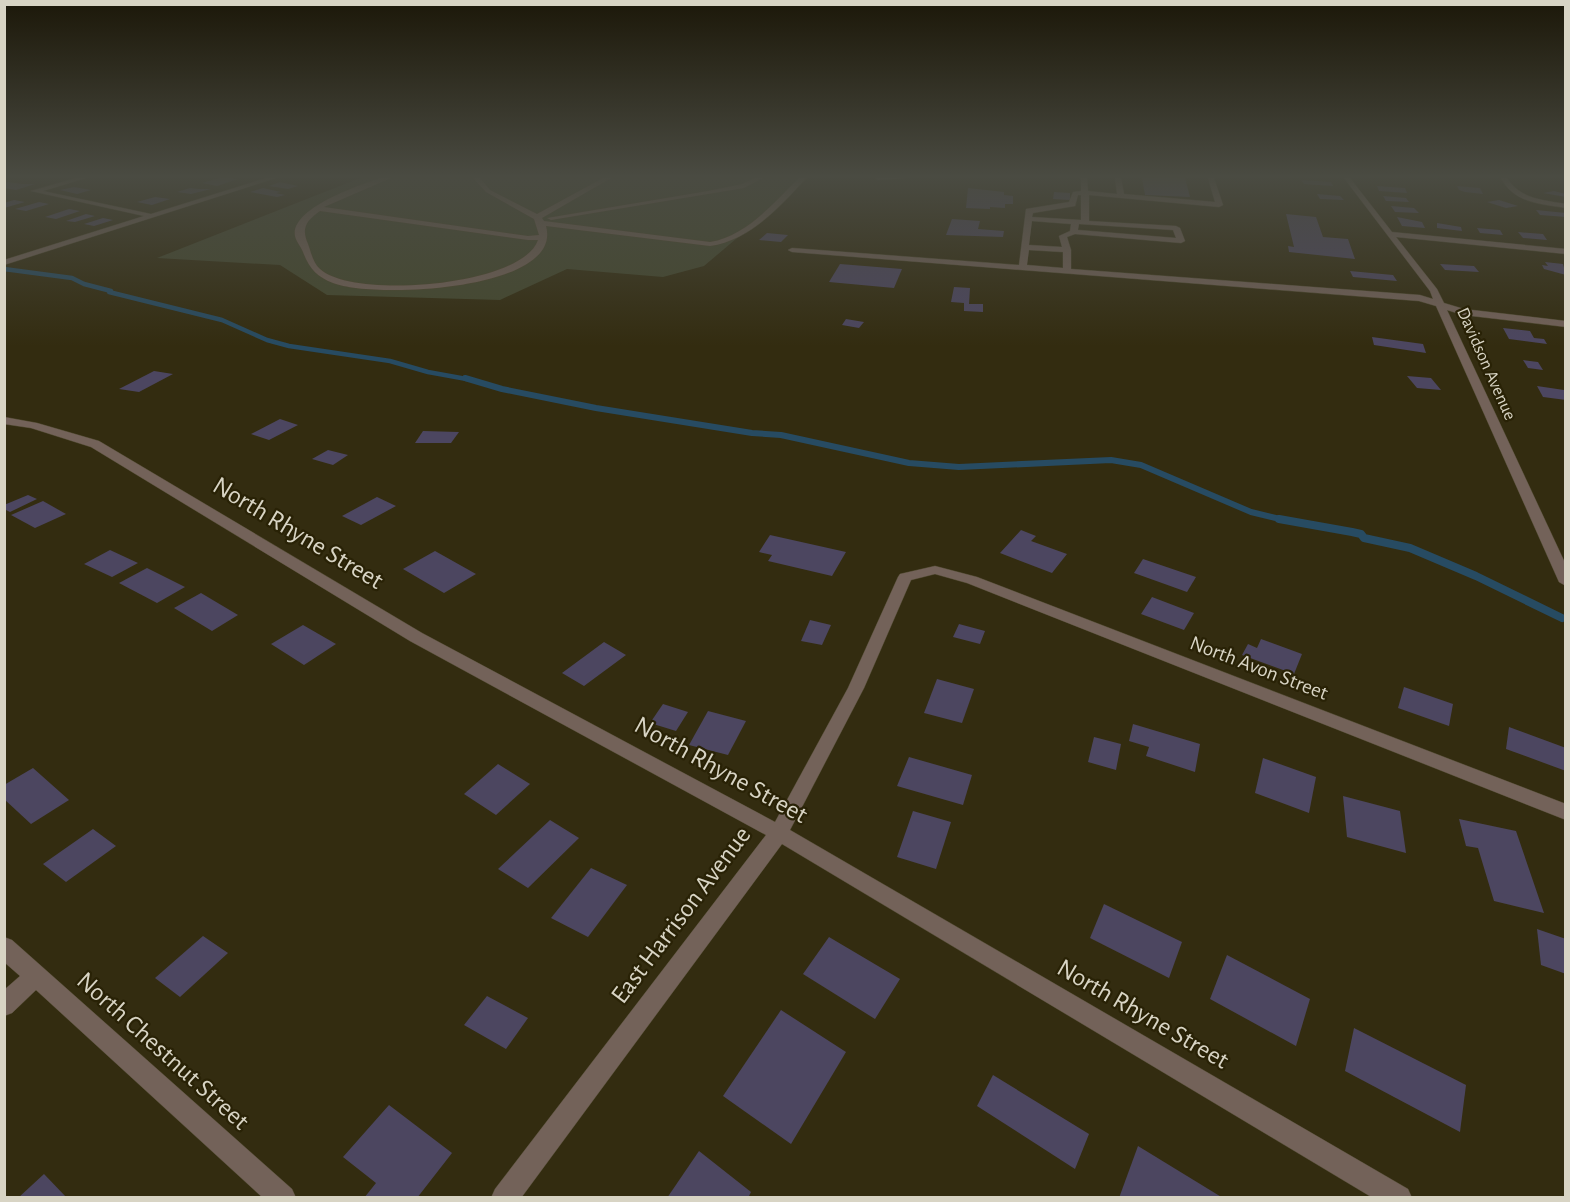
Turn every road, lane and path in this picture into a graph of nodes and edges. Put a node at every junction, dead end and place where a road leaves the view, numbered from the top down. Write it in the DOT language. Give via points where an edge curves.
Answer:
graph roads {
  1 [pos="94,234"];
  2 [pos="299,234"];
  3 [pos="499,234"];
  4 [pos="543,234"];
  5 [pos="639,234"];
  6 [pos="740,234"];
  7 [pos="1027,234"];
  8 [pos="1069,234"];
  9 [pos="1099,234"];
  10 [pos="1179,234"];
  11 [pos="1390,234"];
  12 [pos="544,237"];
  13 [pos="1025,247"];
  14 [pos="792,250"];
  15 [pos="1067,250"];
  16 [pos="1566,252"];
  17 [pos="4,263"];
  18 [pos="1023,268"];
  19 [pos="1067,271"];
  20 [pos="1443,307"];
  21 [pos="1566,324"];
  22 [pos="4,420"];
  23 [pos="935,570"];
  24 [pos="1566,582"];
  25 [pos="1561,810"];
  26 [pos="1566,826"];
  27 [pos="779,832"];
  28 [pos="4,947"];
  29 [pos="36,976"];
  30 [pos="4,1005"];
  31 [pos="283,1197"];
  32 [pos="504,1197"];
  33 [pos="1399,1197"];
  1 -- 17 [label="street"];
  2 -- 12 [label="street" via="312,264 328,278 370,286 423,288 490,276 515,267 543,246"];
  3 -- 12 [label="street"];
  4 -- 12 [label="street"];
  5 -- 6 [label="street" via="710,244 723,243"];
  7 -- 13 [label="street"];
  8 -- 15 [label="street" via="1064,236"];
  9 -- 10 [label="street" via="1182,241"];
  11 -- 16 [label="street"];
  11 -- 20 [label="street, Davidson Avenue"];
  13 -- 15 [label="street"];
  13 -- 18 [label="street"];
  14 -- 18 [label="street"];
  15 -- 19 [label="street"];
  18 -- 19 [label="street"];
  19 -- 20 [label="street" via="1420,298"];
  20 -- 21 [label="street"];
  20 -- 24 [label="street, Davidson Avenue"];
  22 -- 27 [label="street, North Rhyne Street" via="95,444 416,638"];
  23 -- 25 [label="street, North Avon Street" via="972,580"];
  23 -- 27 [label="street, East Harrison Avenue" via="905,578 856,688"];
  25 -- 26 [label="street"];
  27 -- 32 [label="street, East Harrison Avenue"];
  27 -- 33 [label="street, North Rhyne Street"];
  28 -- 29 [label="street, North Chestnut Street"];
  29 -- 30 [label="street"];
  29 -- 31 [label="street, North Chestnut Street"];
}
